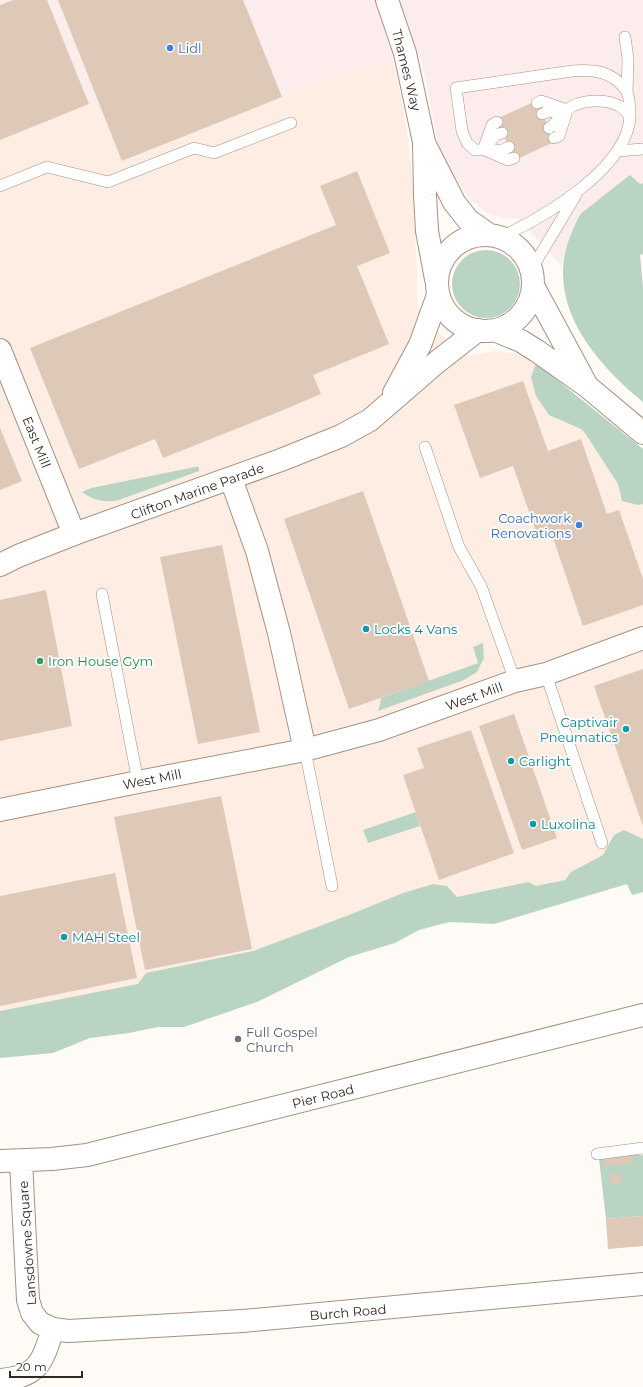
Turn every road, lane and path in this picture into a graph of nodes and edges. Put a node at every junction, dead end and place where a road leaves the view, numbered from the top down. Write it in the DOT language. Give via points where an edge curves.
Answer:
graph roads {
  1 [pos="387,0"];
  2 [pos="624,37"];
  3 [pos="627,93"];
  4 [pos="537,103"];
  5 [pos="567,110"];
  6 [pos="542,114"];
  7 [pos="630,116"];
  8 [pos="497,122"];
  9 [pos="292,123"];
  10 [pos="549,128"];
  11 [pos="502,133"];
  12 [pos="554,138"];
  13 [pos="424,142"];
  14 [pos="509,147"];
  15 [pos="643,149"];
  16 [pos="483,150"];
  17 [pos="617,151"];
  18 [pos="514,158"];
  19 [pos="0,186"];
  20 [pos="580,190"];
  21 [pos="494,236"];
  22 [pos="532,278"];
  23 [pos="437,288"];
  24 [pos="486,330"];
  25 [pos="0,350"];
  26 [pos="588,387"];
  27 [pos="388,405"];
  28 [pos="643,433"];
  29 [pos="425,447"];
  30 [pos="231,479"];
  31 [pos="74,534"];
  32 [pos="0,565"];
  33 [pos="102,594"];
  34 [pos="643,638"];
  35 [pos="546,674"];
  36 [pos="515,681"];
  37 [pos="304,750"];
  38 [pos="138,782"];
  39 [pos="0,810"];
  40 [pos="602,843"];
  41 [pos="332,886"];
  42 [pos="641,1018"];
  43 [pos="643,1148"];
  44 [pos="597,1154"];
  45 [pos="10,1161"];
  46 [pos="643,1284"];
  47 [pos="53,1329"];
  48 [pos="0,1380"];
  1 -- 13 [label="street, Thames Way" via="405,53"];
  2 -- 3 [label="lane" via="628,59"];
  3 -- 7 [label="lane"];
  3 -- 16 [label="lane" via="622,85 604,72 587,70 456,88 462,131 467,143 475,150"];
  4 -- 5 [label="lane"];
  5 -- 6 [label="lane"];
  5 -- 7 [label="lane" via="593,101 611,102"];
  5 -- 10 [label="lane"];
  5 -- 12 [label="lane" via="559,136"];
  7 -- 17 [label="lane" via="624,138"];
  8 -- 16 [label="lane" via="492,125"];
  9 -- 19 [label="lane" via="214,153 194,148 108,182 47,167"];
  11 -- 16 [label="lane" via="496,135"];
  13 -- 21 [label="street, Thames Way" via="454,202 468,220"];
  13 -- 23 [label="street, Thames Way" via="427,231"];
  14 -- 16 [label="lane" via="503,150"];
  15 -- 17 [label="lane"];
  16 -- 18 [label="lane" via="508,160"];
  17 -- 20 [label="lane"];
  20 -- 21 [label="lane" via="539,218"];
  20 -- 22 [label="lane"];
  21 -- 22 [label="street" via="513,244 524,255"];
  21 -- 23 [label="street" via="474,235 451,248 439,269"];
  22 -- 24 [label="street" via="529,301 520,315 508,324"];
  22 -- 26 [label="street"];
  23 -- 24 [label="street" via="443,307 451,317 464,326"];
  23 -- 27 [label="street, Clifton Marine Parade" via="420,345"];
  24 -- 26 [label="street" via="521,341"];
  24 -- 27 [label="street, Clifton Marine Parade" via="437,362"];
  25 -- 31 [label="street, East Mill"];
  26 -- 28 [label="street"];
  27 -- 30 [label="street, Clifton Marine Parade" via="370,420 341,436"];
  29 -- 36 [label="lane" via="459,547 481,586"];
  30 -- 31 [label="street, Clifton Marine Parade"];
  30 -- 37 [label="street" via="257,551 279,633"];
  31 -- 32 [label="street, Clifton Marine Parade"];
  33 -- 38 [label="lane"];
  34 -- 35 [label="street, West Mill"];
  35 -- 36 [label="street, West Mill"];
  35 -- 40 [label="lane"];
  36 -- 37 [label="street, West Mill" via="379,730"];
  37 -- 38 [label="street, West Mill"];
  37 -- 41 [label="lane"];
  38 -- 39 [label="street, West Mill"];
  42 -- 45 [label="street, Pier Road" via="87,1155"];
  43 -- 44 [label="lane"];
  45 -- 47 [label="street, Lansdowne Square" via="28,1300 32,1313 40,1323"];
  46 -- 47 [label="street, Burch Road" via="244,1321 120,1329"];
  47 -- 48 [label="street" via="40,1363 17,1379"];
}
